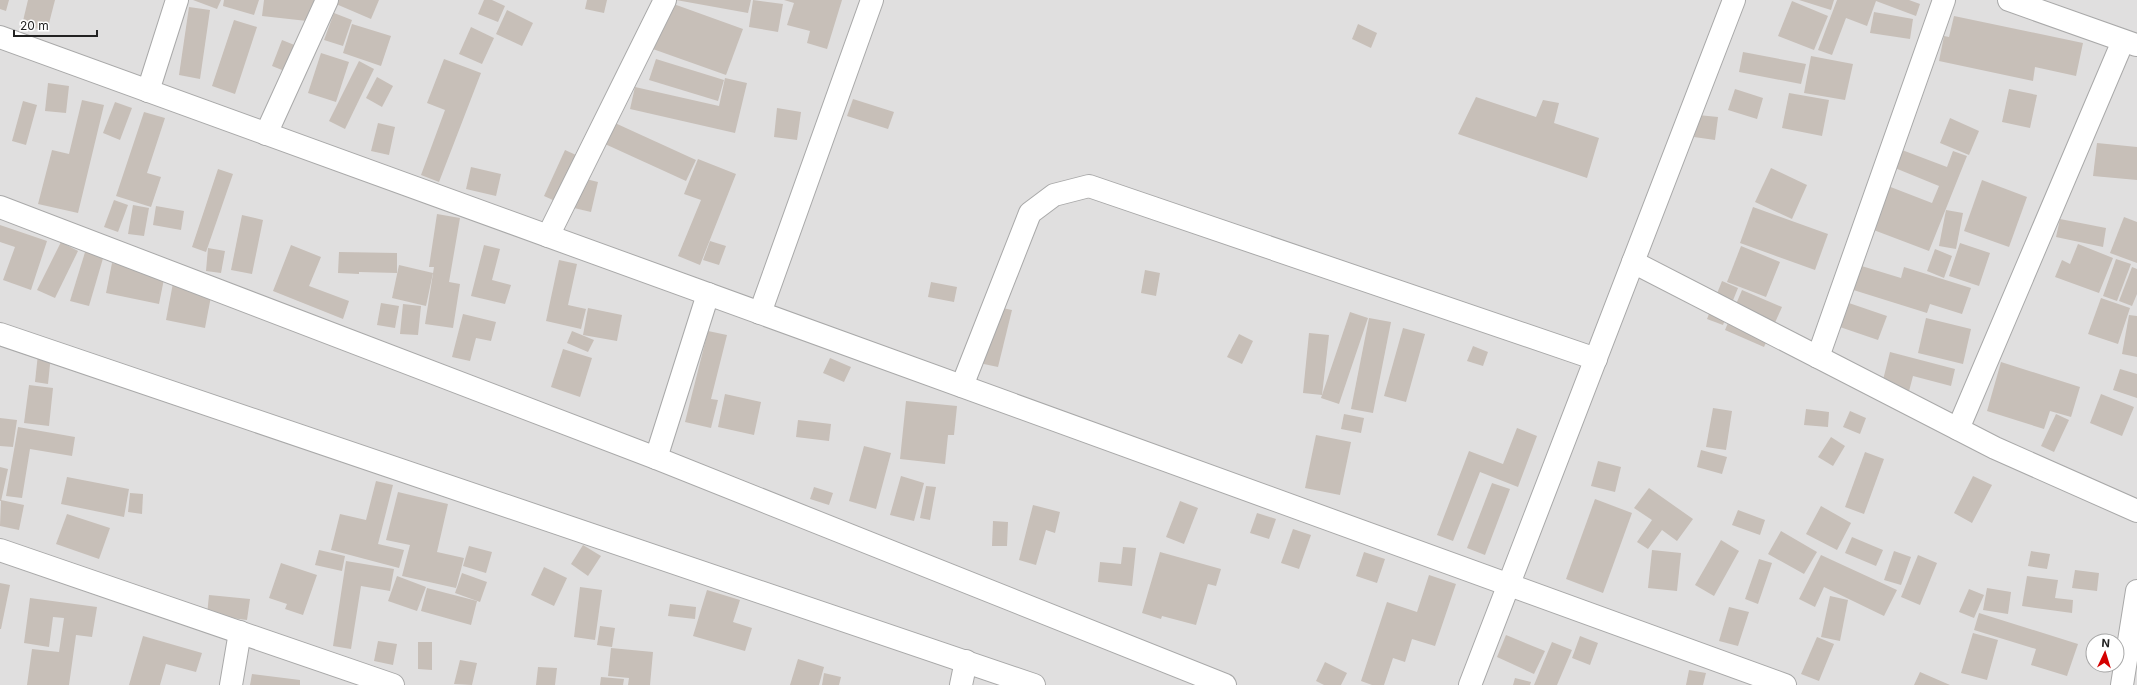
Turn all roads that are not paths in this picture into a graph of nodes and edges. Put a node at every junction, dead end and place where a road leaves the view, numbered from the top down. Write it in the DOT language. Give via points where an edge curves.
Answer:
graph roads {
  1 [pos="177,0"];
  2 [pos="327,0"];
  3 [pos="665,0"];
  4 [pos="872,0"];
  5 [pos="1734,0"];
  6 [pos="1944,0"];
  7 [pos="2009,0"];
  8 [pos="0,37"];
  9 [pos="2130,43"];
  10 [pos="148,91"];
  11 [pos="266,134"];
  12 [pos="0,207"];
  13 [pos="548,236"];
  14 [pos="1633,262"];
  15 [pos="708,294"];
  16 [pos="760,313"];
  17 [pos="0,334"];
  18 [pos="1818,357"];
  19 [pos="1596,359"];
  20 [pos="962,386"];
  21 [pos="1958,429"];
  22 [pos="656,458"];
  23 [pos="2137,511"];
  24 [pos="0,550"];
  25 [pos="1509,584"];
  26 [pos="2137,591"];
  27 [pos="240,632"];
  28 [pos="966,661"];
  29 [pos="231,685"];
  30 [pos="392,685"];
  31 [pos="961,685"];
  32 [pos="1034,685"];
  33 [pos="1225,685"];
  34 [pos="1470,685"];
  35 [pos="1785,685"];
  36 [pos="2122,685"];
  1 -- 10 [label="street"];
  2 -- 11 [label="street"];
  3 -- 13 [label="street"];
  4 -- 16 [label="street"];
  5 -- 14 [label="street"];
  6 -- 18 [label="street"];
  7 -- 9 [label="street"];
  8 -- 10 [label="street"];
  9 -- 21 [label="street"];
  10 -- 11 [label="street"];
  11 -- 13 [label="street"];
  12 -- 22 [label="street"];
  13 -- 15 [label="street"];
  14 -- 18 [label="street"];
  14 -- 19 [label="street"];
  15 -- 16 [label="street"];
  15 -- 22 [label="street"];
  16 -- 20 [label="street"];
  17 -- 28 [label="street"];
  18 -- 21 [label="street"];
  19 -- 20 [label="street" via="1089,186 1054,195 1030,213"];
  19 -- 25 [label="street"];
  20 -- 25 [label="street"];
  21 -- 23 [label="street"];
  22 -- 33 [label="street"];
  24 -- 27 [label="street"];
  25 -- 34 [label="street"];
  25 -- 35 [label="street"];
  26 -- 36 [label="street"];
  27 -- 29 [label="street"];
  27 -- 30 [label="street"];
  28 -- 31 [label="street"];
  28 -- 32 [label="street"];
}
